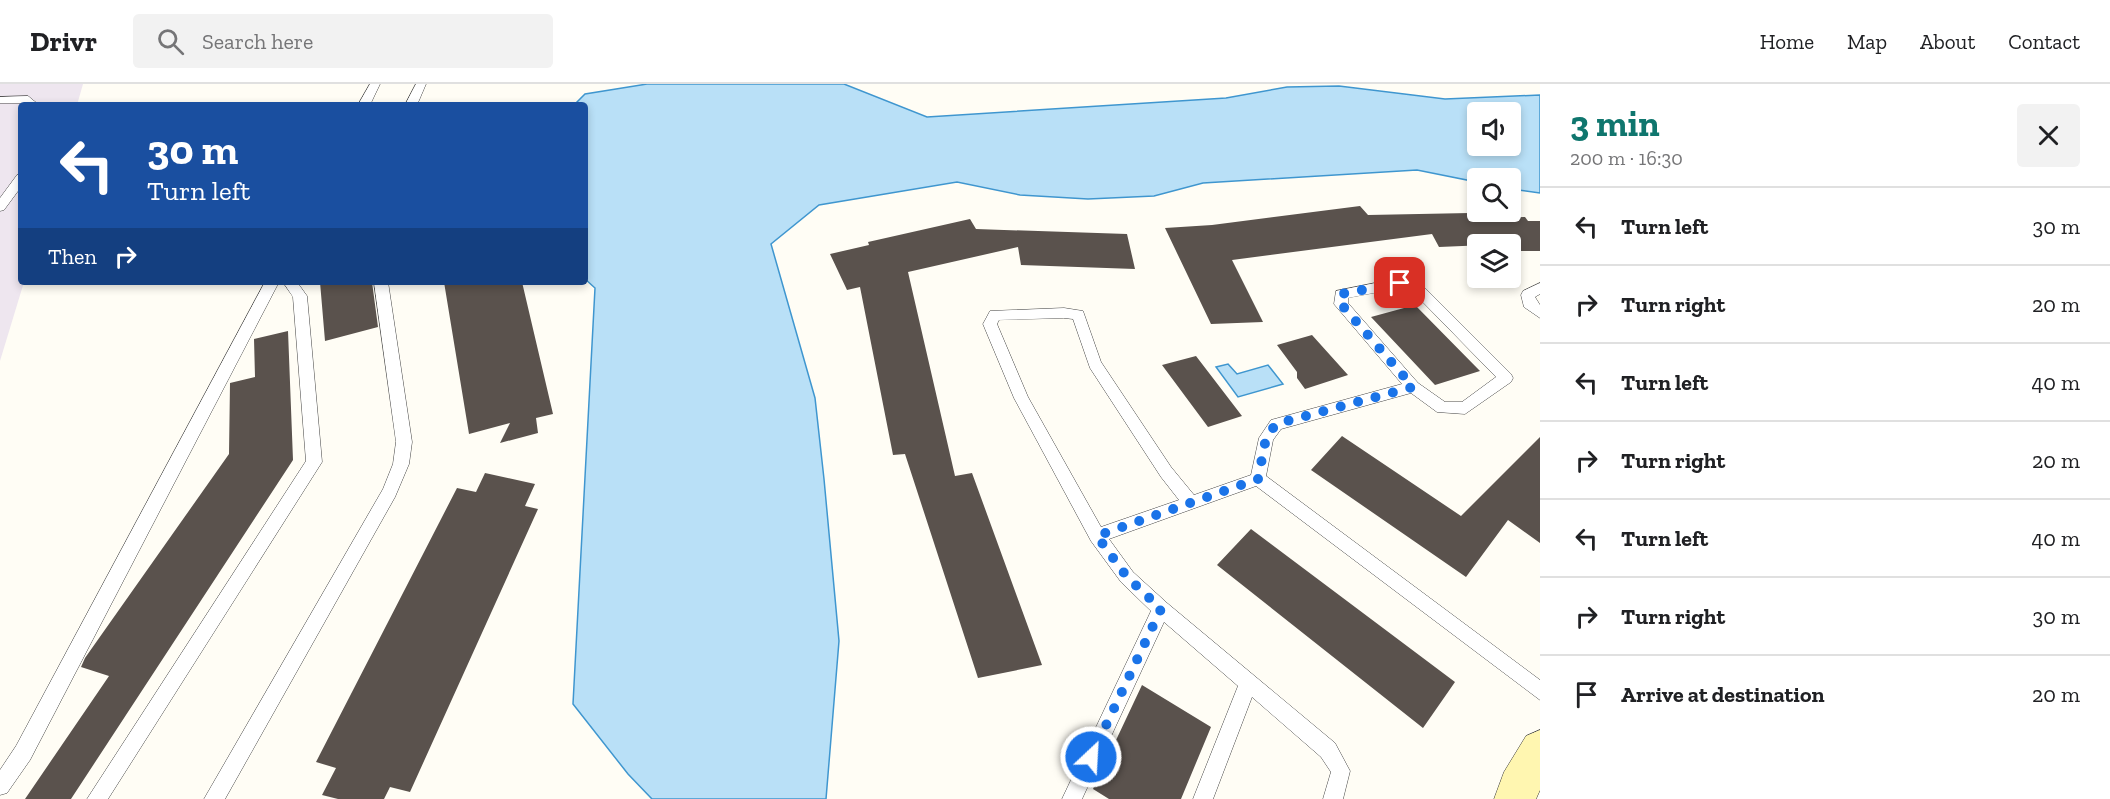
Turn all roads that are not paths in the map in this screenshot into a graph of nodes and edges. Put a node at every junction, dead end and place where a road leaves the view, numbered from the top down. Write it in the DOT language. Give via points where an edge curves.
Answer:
graph roads {
  1 [pos="375,84"];
  2 [pos="421,84"];
  3 [pos="0,100"];
  4 [pos="30,102"];
  5 [pos="366,102"];
  6 [pos="412,102"];
  7 [pos="18,182"];
  8 [pos="0,207"];
  9 [pos="270,285"];
  10 [pos="292,285"];
  11 [pos="381,285"];
  12 [pos="1540,288"];
  13 [pos="1540,313"];
  14 [pos="1413,387"];
  15 [pos="1258,479"];
  16 [pos="1190,502"];
  17 [pos="1097,536"];
  18 [pos="1161,609"];
  19 [pos="1248,683"];
  20 [pos="1540,690"];
  21 [pos="1540,750"];
  22 [pos="0,786"];
  23 [pos="97,799"];
  24 [pos="214,799"];
  25 [pos="1072,799"];
  26 [pos="1203,799"];
  27 [pos="1333,799"];
  28 [pos="1515,799"];
  1 -- 5 [label="lane"];
  2 -- 6 [label="lane"];
  3 -- 4 [label="lane"];
  7 -- 8 [label="lane"];
  9 -- 22 [label="lane" via="23,753"];
  10 -- 23 [label="lane" via="300,296 314,462"];
  11 -- 24 [label="lane" via="404,442 401,464 389,492"];
  12 -- 13 [label="lane" via="1528,295 1529,303"];
  14 -- 14 [label="lane" via="1442,408 1465,408 1506,378 1414,285 1400,283 1341,294 1341,304"];
  14 -- 15 [label="lane" via="1276,424 1266,438"];
  15 -- 16 [label="lane"];
  15 -- 20 [label="lane"];
  16 -- 17 [label="lane"];
  16 -- 17 [label="lane" via="1095,364 1078,315 995,315 990,324 1021,398"];
  17 -- 18 [label="lane" via="1127,577"];
  18 -- 19 [label="lane"];
  18 -- 25 [label="lane"];
  19 -- 26 [label="lane"];
  19 -- 27 [label="lane" via="1328,750 1341,771"];
  21 -- 28 [label="street"];
}
